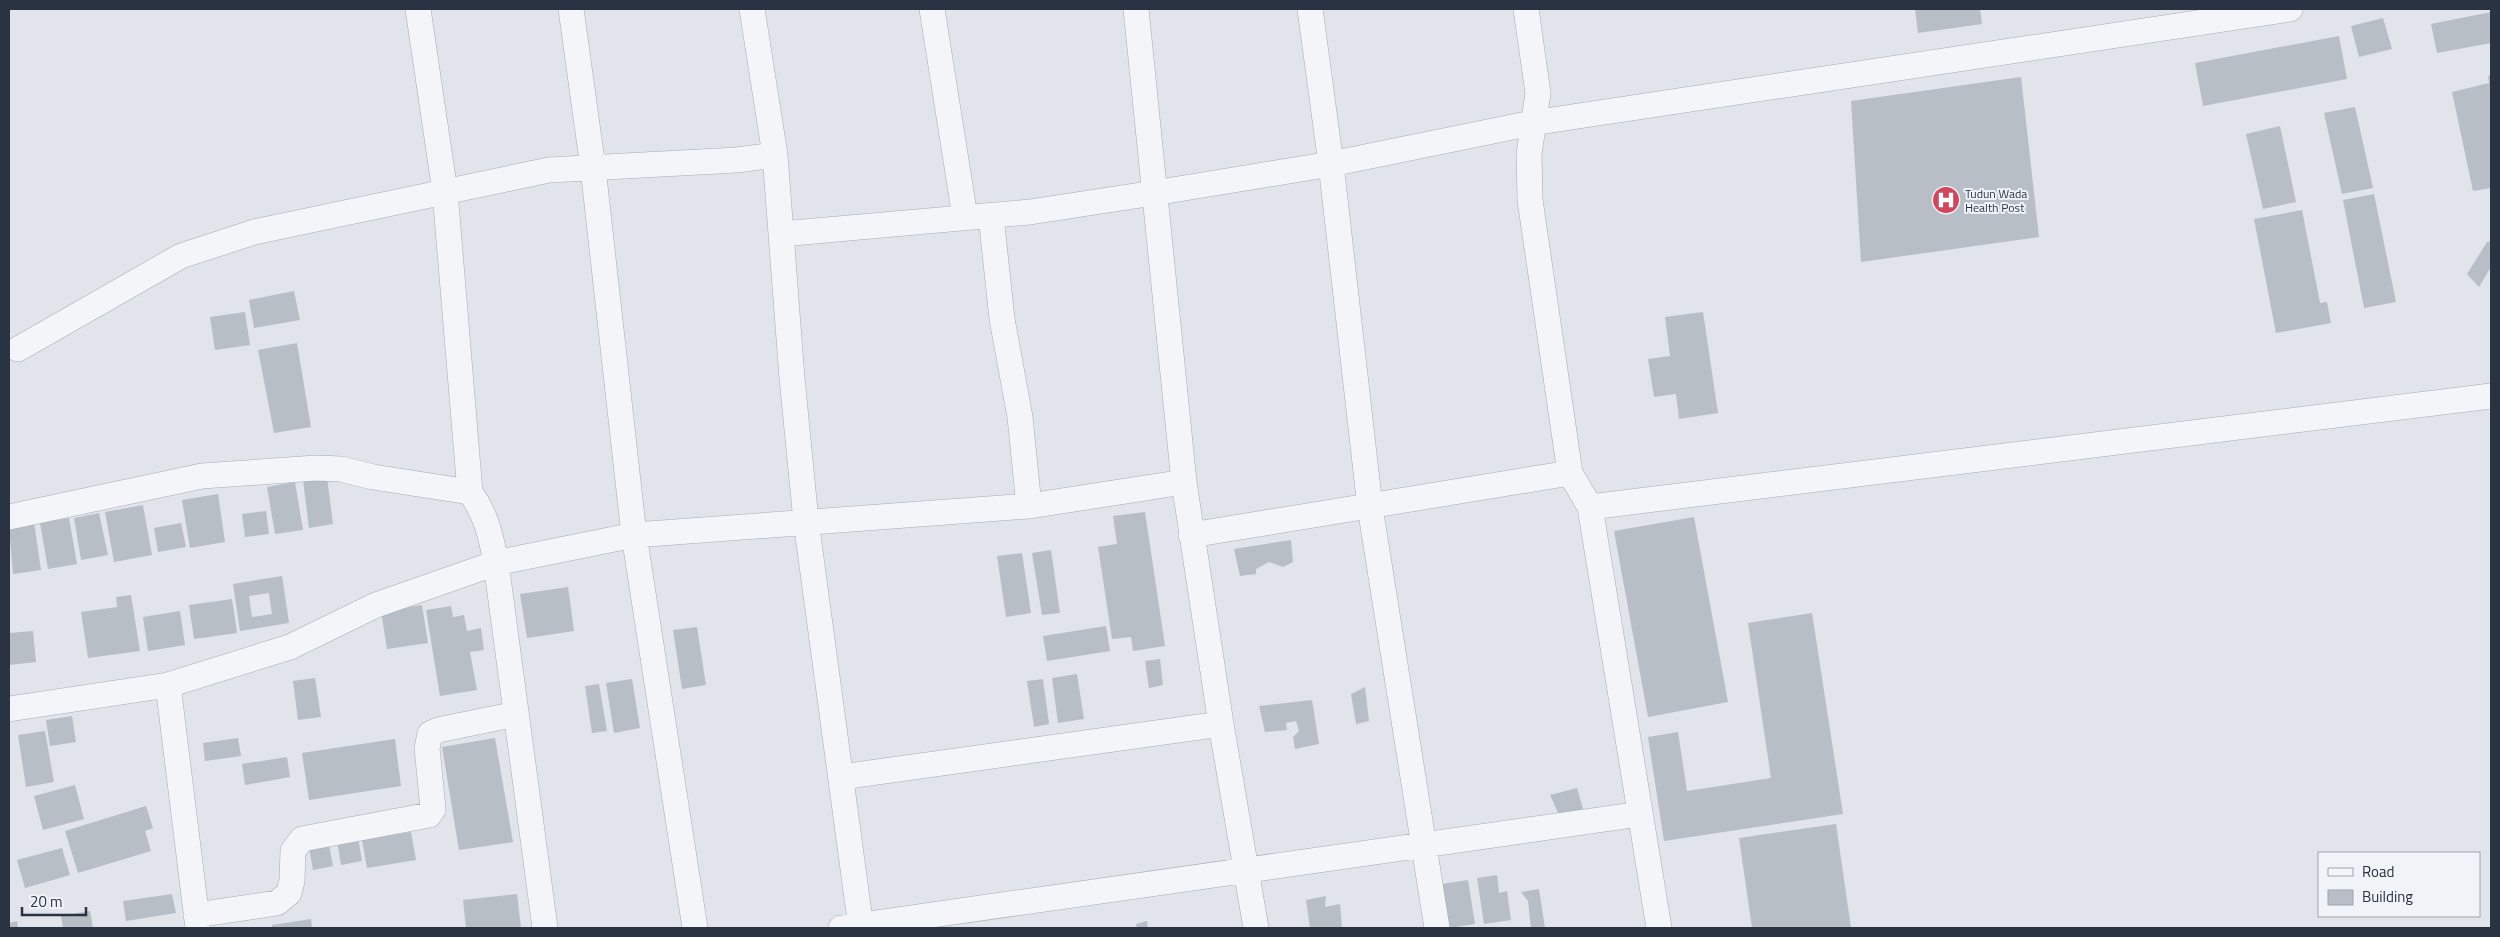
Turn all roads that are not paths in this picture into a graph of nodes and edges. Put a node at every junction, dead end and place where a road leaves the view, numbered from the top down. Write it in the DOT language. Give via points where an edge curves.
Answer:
graph roads {
  1 [pos="418,9"];
  2 [pos="571,9"];
  3 [pos="752,9"];
  4 [pos="932,9"];
  5 [pos="1136,9"];
  6 [pos="1310,9"];
  7 [pos="1526,9"];
  8 [pos="2290,9"];
  9 [pos="1532,123"];
  10 [pos="775,155"];
  11 [pos="1331,164"];
  12 [pos="593,168"];
  13 [pos="445,192"];
  14 [pos="1154,194"];
  15 [pos="990,216"];
  16 [pos="965,217"];
  17 [pos="781,234"];
  18 [pos="18,349"];
  19 [pos="2491,396"];
  20 [pos="1570,473"];
  21 [pos="1184,482"];
  22 [pos="470,492"];
  23 [pos="1029,506"];
  24 [pos="1370,507"];
  25 [pos="1590,507"];
  26 [pos="9,517"];
  27 [pos="806,521"];
  28 [pos="634,535"];
  29 [pos="1191,535"];
  30 [pos="496,563"];
  31 [pos="168,685"];
  32 [pos="9,709"];
  33 [pos="516,714"];
  34 [pos="1221,724"];
  35 [pos="842,776"];
  36 [pos="1640,814"];
  37 [pos="1424,845"];
  38 [pos="1246,870"];
  39 [pos="197,922"];
  40 [pos="854,927"];
  41 [pos="545,928"];
  42 [pos="695,928"];
  43 [pos="1256,928"];
  44 [pos="1436,928"];
  45 [pos="1659,928"];
  1 -- 13 [label="street"];
  2 -- 12 [label="street"];
  3 -- 10 [label="street"];
  4 -- 16 [label="street"];
  5 -- 14 [label="street"];
  6 -- 11 [label="street"];
  7 -- 9 [label="street" via="1538,93"];
  8 -- 9 [label="street"];
  9 -- 11 [label="street"];
  9 -- 20 [label="street" via="1530,200"];
  10 -- 12 [label="street"];
  10 -- 17 [label="street"];
  11 -- 14 [label="street"];
  11 -- 24 [label="street"];
  12 -- 13 [label="street" via="549,170"];
  12 -- 28 [label="street"];
  13 -- 18 [label="street" via="254,232 181,256"];
  13 -- 22 [label="street"];
  14 -- 15 [label="street"];
  14 -- 21 [label="street"];
  15 -- 16 [label="street"];
  15 -- 23 [label="street" via="1002,319 1020,417"];
  16 -- 17 [label="street"];
  17 -- 27 [label="street"];
  19 -- 25 [label="street"];
  20 -- 24 [label="street"];
  20 -- 25 [label="street"];
  21 -- 23 [label="street"];
  21 -- 29 [label="street"];
  22 -- 26 [label="street" via="373,478 340,469 316,468 202,476"];
  22 -- 30 [label="street" via="489,526"];
  23 -- 27 [label="street"];
  24 -- 29 [label="street"];
  24 -- 37 [label="street"];
  25 -- 36 [label="street"];
  27 -- 28 [label="street"];
  27 -- 35 [label="street"];
  28 -- 30 [label="street"];
  28 -- 42 [label="street"];
  29 -- 34 [label="street"];
  30 -- 31 [label="street" via="376,605 290,647"];
  30 -- 33 [label="street"];
  31 -- 32 [label="street"];
  31 -- 39 [label="street"];
  33 -- 39 [label="street" via="430,734 427,748 433,809 429,815 302,839 293,851 289,893 277,903"];
  33 -- 41 [label="street"];
  34 -- 35 [label="street"];
  34 -- 38 [label="street"];
  35 -- 40 [label="street"];
  36 -- 37 [label="street"];
  36 -- 45 [label="street"];
  37 -- 38 [label="street"];
  37 -- 44 [label="street"];
  38 -- 40 [label="street"];
  38 -- 43 [label="street"];
}
